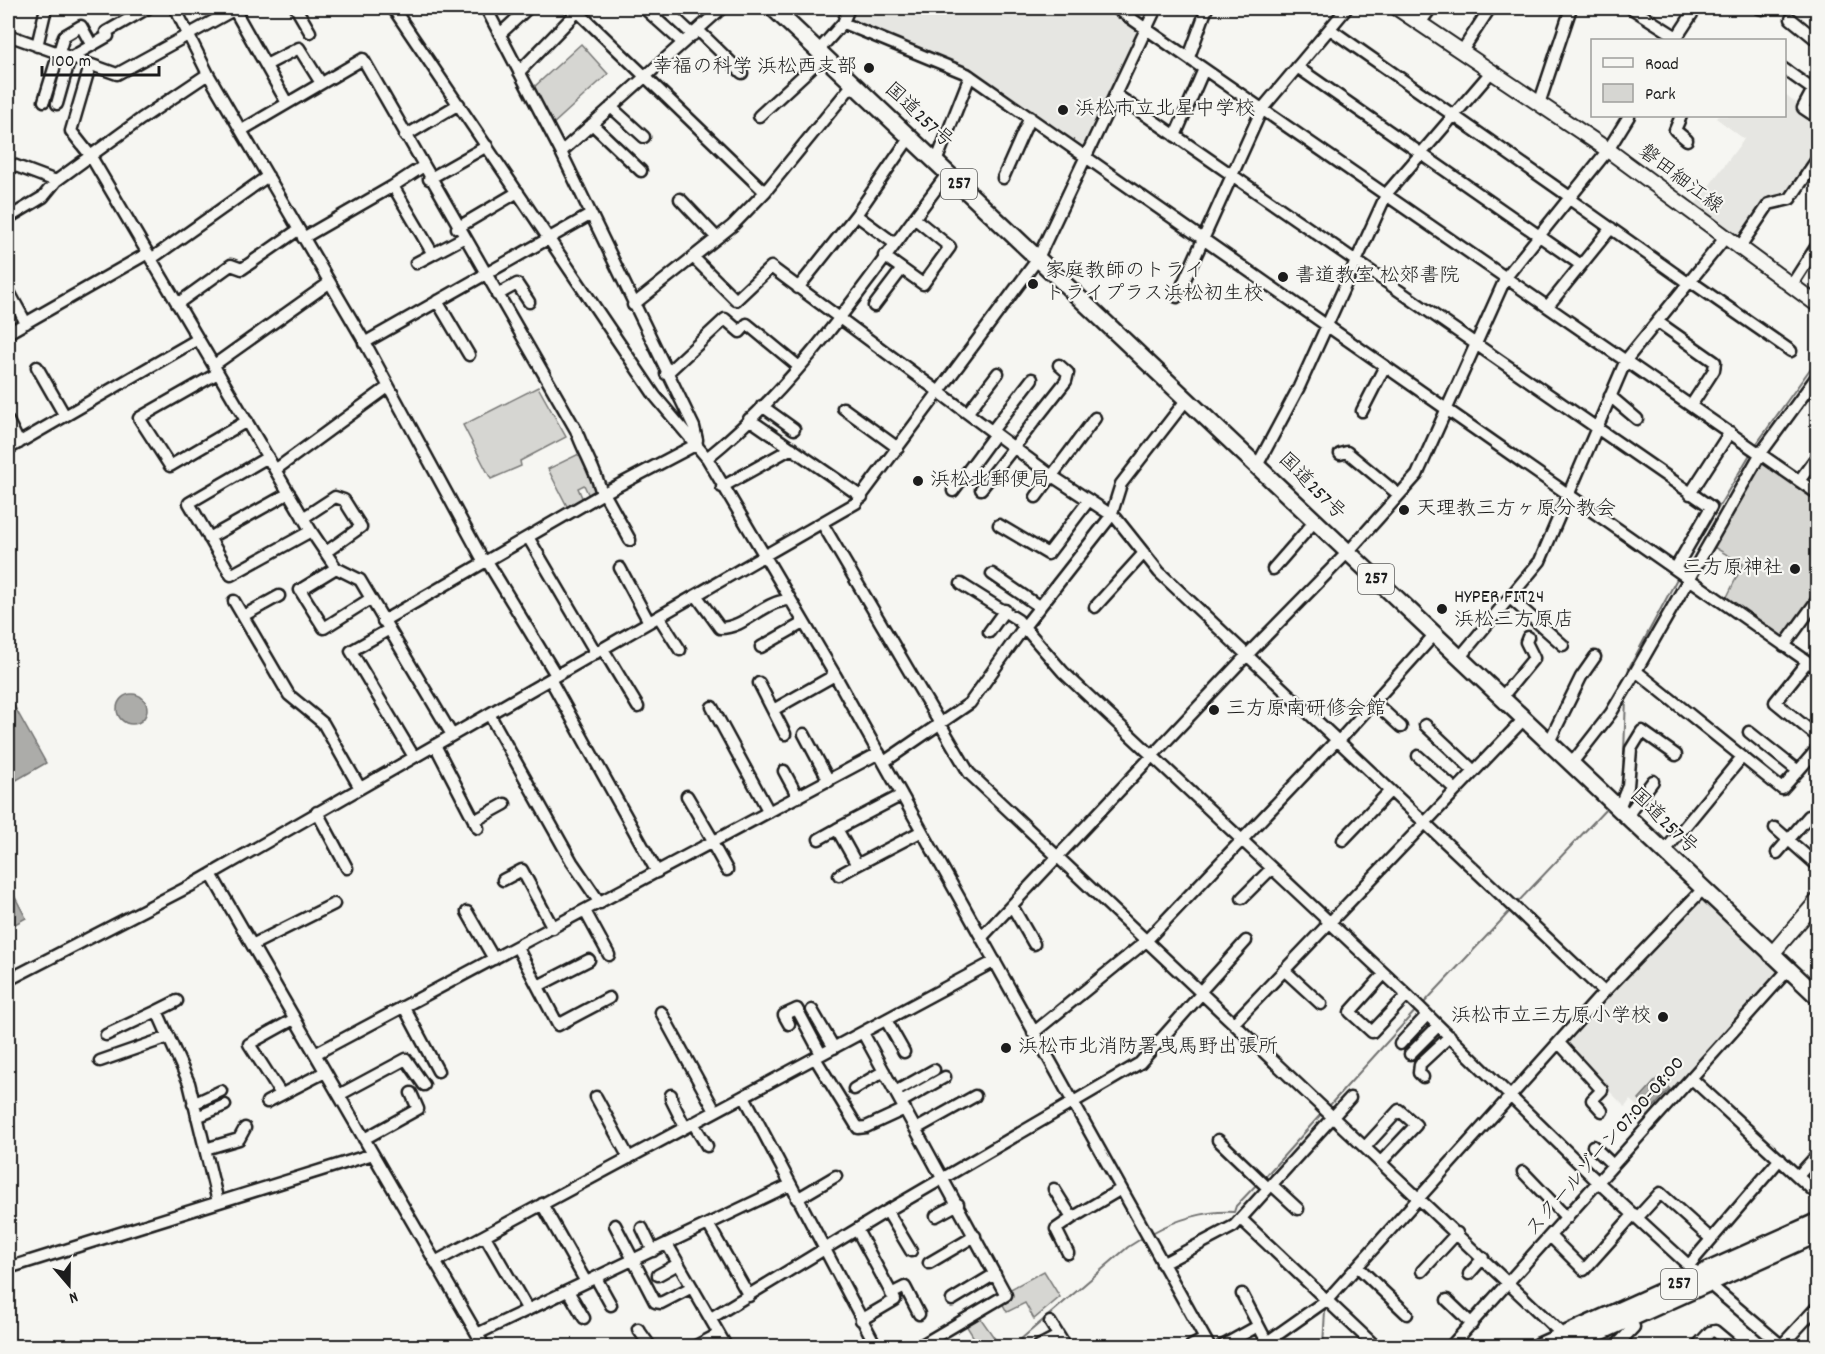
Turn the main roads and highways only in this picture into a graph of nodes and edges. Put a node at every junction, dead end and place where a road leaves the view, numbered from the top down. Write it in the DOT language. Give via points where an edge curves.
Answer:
graph roads {
  1 [pos="773,8"];
  2 [pos="1397,8"];
  3 [pos="1818,305"];
  4 [pos="1818,900"];
  5 [pos="1771,955"];
  6 [pos="1818,997"];
  7 [pos="1818,1221"];
  8 [pos="1818,1234"];
  9 [pos="1699,1274"];
  10 [pos="1570,1344"];
  11 [pos="1539,1347"];
  1 -- 5 [label="highway, 国道257号 / 257" via="1258,464"];
  2 -- 3 [label="main road, 磐田細江線" via="1608,150"];
  4 -- 5 [label="main road"];
  5 -- 6 [label="highway, 国道257号 / 257"];
  7 -- 9 [label="highway, 257"];
  8 -- 9 [label="highway, 257"];
  9 -- 10 [label="highway, 257"];
  10 -- 11 [label="highway, 257"];
}
